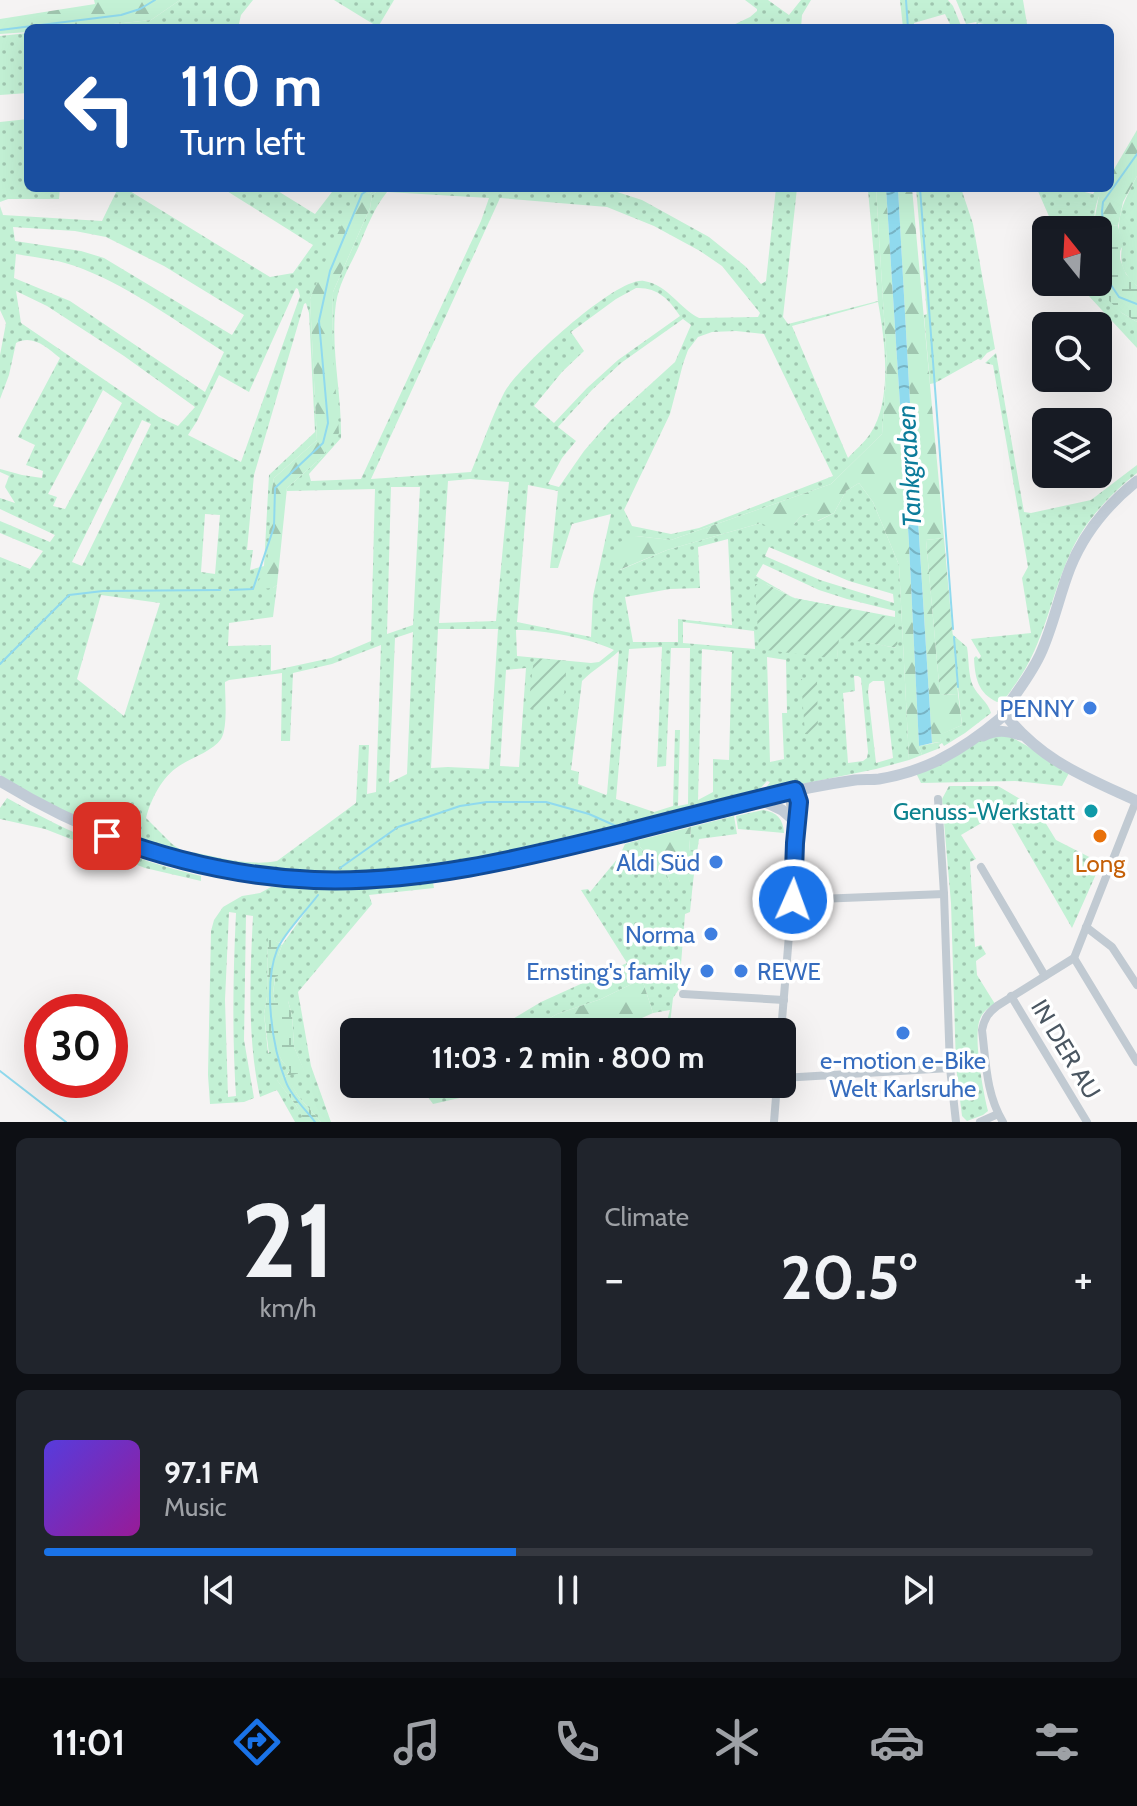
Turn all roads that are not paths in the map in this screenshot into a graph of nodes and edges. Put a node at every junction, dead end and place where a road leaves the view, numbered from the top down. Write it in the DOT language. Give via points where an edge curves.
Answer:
graph roads {
  1 [pos="1137,481"];
  2 [pos="1003,712"];
  3 [pos="1025,737"];
  4 [pos="976,739"];
  5 [pos="859,779"];
  6 [pos="0,781"];
  7 [pos="795,790"];
  8 [pos="758,799"];
  9 [pos="938,799"];
  10 [pos="1137,801"];
  11 [pos="791,818"];
  12 [pos="796,832"];
  13 [pos="981,867"];
  14 [pos="944,894"];
  15 [pos="793,900"];
  16 [pos="1086,927"];
  17 [pos="1074,958"];
  18 [pos="1045,976"];
  19 [pos="1137,985"];
  20 [pos="683,994"];
  21 [pos="1011,996"];
  22 [pos="784,1000"];
  23 [pos="782,1018"];
  24 [pos="1137,1062"];
  25 [pos="950,1068"];
  26 [pos="796,1077"];
  27 [pos="776,1098"];
  28 [pos="1000,1118"];
  29 [pos="774,1122"];
  30 [pos="956,1122"];
  31 [pos="980,1122"];
  32 [pos="1087,1122"];
  1 -- 2 [label="main road" via="1082,543 1040,655"];
  2 -- 3 [label="main road"];
  2 -- 4 [label="main road"];
  2 -- 5 [label="main road" via="934,755"];
  3 -- 4 [label="main road" via="994,731"];
  3 -- 10 [label="main road" via="1051,759"];
  4 -- 5 [label="main road" via="914,769"];
  5 -- 7 [label="main road"];
  6 -- 8 [label="main road" via="58,814 144,850 237,872 313,880 467,868"];
  7 -- 8 [label="main road"];
  7 -- 11 [label="street"];
  7 -- 12 [label="street"];
  8 -- 11 [label="main road"];
  9 -- 14 [label="street"];
  10 -- 16 [label="street"];
  11 -- 12 [label="street"];
  12 -- 15 [label="street"];
  13 -- 18 [label="street"];
  14 -- 15 [label="street"];
  14 -- 25 [label="street"];
  15 -- 22 [label="street"];
  16 -- 17 [label="street"];
  16 -- 19 [label="street" via="1112,947"];
  17 -- 18 [label="street"];
  17 -- 24 [label="street"];
  18 -- 21 [label="street"];
  20 -- 22 [label="street"];
  21 -- 28 [label="street" via="989,1012 982,1030 989,1088"];
  21 -- 32 [label="street, IN DER AU"];
  22 -- 23 [label="street"];
  25 -- 26 [label="street"];
  25 -- 30 [label="street"];
  27 -- 29 [label="street"];
  28 -- 31 [label="street"];
}
